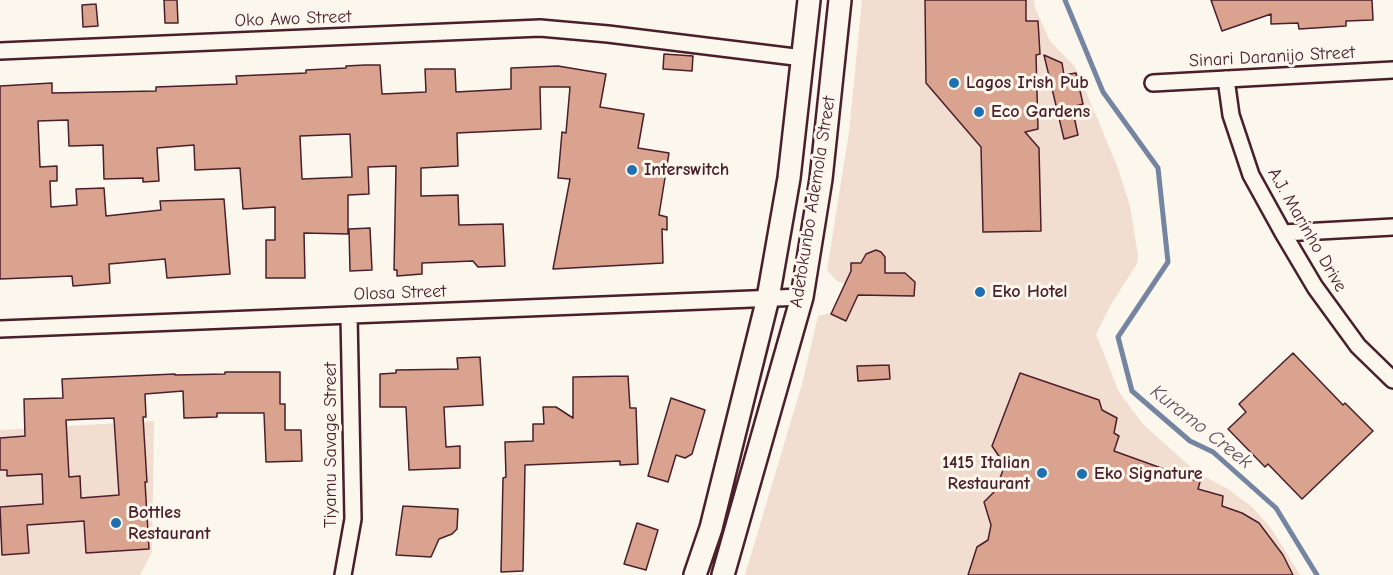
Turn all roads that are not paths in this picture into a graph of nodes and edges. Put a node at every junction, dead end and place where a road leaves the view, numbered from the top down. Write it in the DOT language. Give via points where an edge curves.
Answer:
graph roads {
  1 [pos="809,0"];
  2 [pos="840,0"];
  3 [pos="0,51"];
  4 [pos="803,58"];
  5 [pos="1393,70"];
  6 [pos="1226,79"];
  7 [pos="1153,83"];
  8 [pos="1393,227"];
  9 [pos="1283,233"];
  10 [pos="802,297"];
  11 [pos="768,298"];
  12 [pos="349,315"];
  13 [pos="0,329"];
  14 [pos="1393,380"];
  15 [pos="343,575"];
  16 [pos="695,575"];
  17 [pos="723,575"];
  1 -- 4 [label="main road, Adetokunbo Ademola Street"];
  2 -- 10 [label="main road, Adetokunbo Ademola Street"];
  3 -- 4 [label="street, Oko Awo Street" via="540,28"];
  4 -- 11 [label="main road, Adetokunbo Ademola Street" via="789,178"];
  5 -- 6 [label="street, Sinari Daranijo Street"];
  6 -- 7 [label="street, Sinari Daranijo Street"];
  6 -- 9 [label="street, A.J. Marinho Drive" via="1231,115 1251,175"];
  8 -- 9 [label="street"];
  9 -- 14 [label="street, A.J. Marinho Drive" via="1315,287 1358,346"];
  10 -- 11 [label="street, Olosa Street"];
  10 -- 17 [label="main road, Adetokunbo Ademola Street"];
  11 -- 12 [label="street, Olosa Street"];
  11 -- 16 [label="main road, Adetokunbo Ademola Street" via="711,528"];
  12 -- 13 [label="street, Olosa Street"];
  12 -- 15 [label="street, Tiyamu Savage Street" via="353,519"];
}
